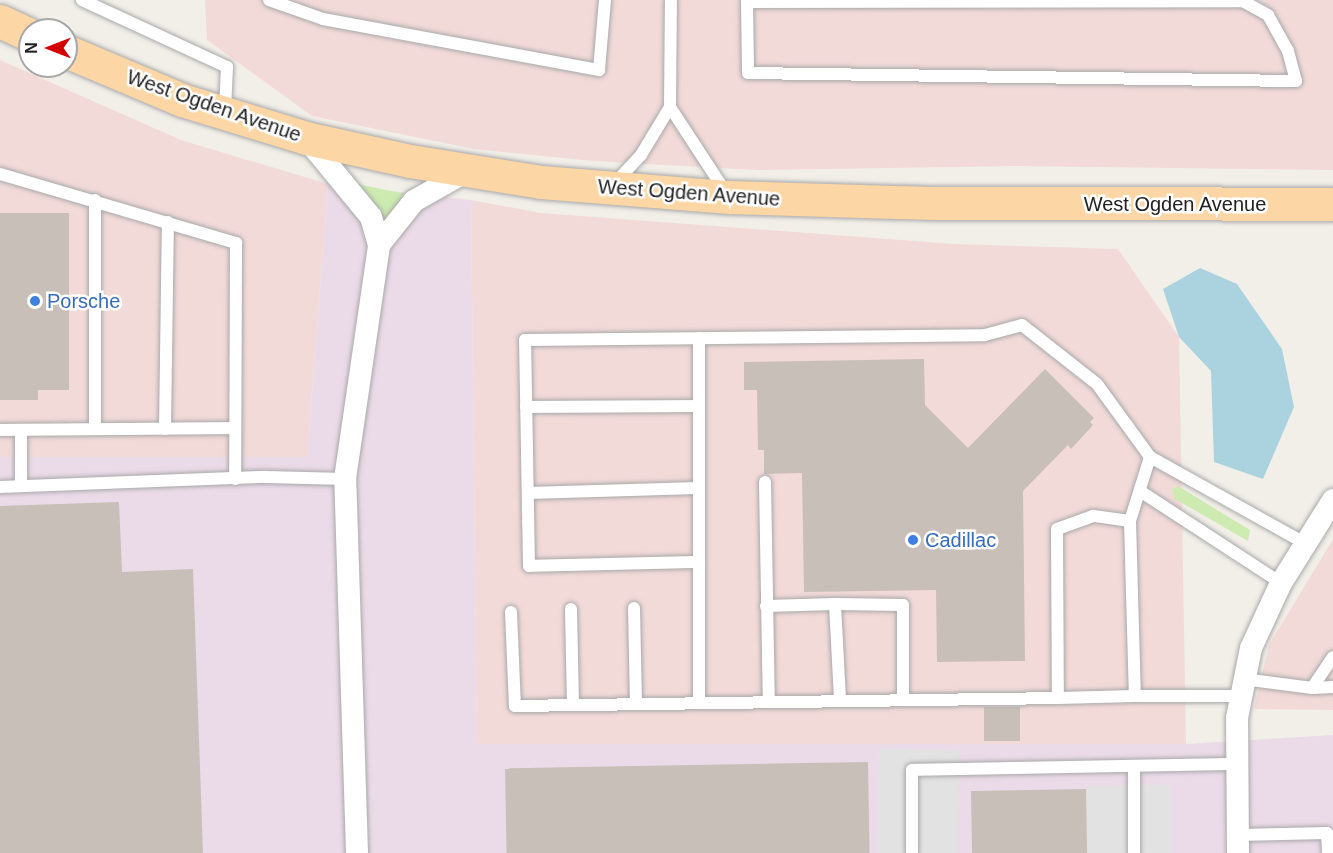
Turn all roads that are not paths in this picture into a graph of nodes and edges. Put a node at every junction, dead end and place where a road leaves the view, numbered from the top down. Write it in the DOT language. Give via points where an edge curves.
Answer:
graph roads {
  1 [pos="82,0"];
  2 [pos="269,0"];
  3 [pos="605,0"];
  4 [pos="671,0"];
  5 [pos="1241,0"];
  6 [pos="747,1"];
  7 [pos="0,21"];
  8 [pos="18,29"];
  9 [pos="78,56"];
  10 [pos="670,107"];
  11 [pos="225,115"];
  12 [pos="306,138"];
  13 [pos="467,171"];
  14 [pos="0,174"];
  15 [pos="610,188"];
  16 [pos="729,197"];
  17 [pos="95,200"];
  18 [pos="1333,204"];
  19 [pos="168,222"];
  20 [pos="380,245"];
  21 [pos="699,338"];
  22 [pos="699,406"];
  23 [pos="526,407"];
  24 [pos="234,428"];
  25 [pos="94,429"];
  26 [pos="165,429"];
  27 [pos="0,430"];
  28 [pos="21,430"];
  29 [pos="1150,457"];
  30 [pos="235,479"];
  31 [pos="345,479"];
  32 [pos="765,482"];
  33 [pos="21,486"];
  34 [pos="0,487"];
  35 [pos="698,488"];
  36 [pos="1140,491"];
  37 [pos="528,493"];
  38 [pos="1333,500"];
  39 [pos="1130,520"];
  40 [pos="1306,544"];
  41 [pos="699,562"];
  42 [pos="1281,583"];
  43 [pos="835,604"];
  44 [pos="766,606"];
  45 [pos="634,608"];
  46 [pos="571,609"];
  47 [pos="511,612"];
  48 [pos="1333,657"];
  49 [pos="1241,687"];
  50 [pos="1333,687"];
  51 [pos="1312,688"];
  52 [pos="1135,696"];
  53 [pos="1058,698"];
  54 [pos="903,699"];
  55 [pos="840,700"];
  56 [pos="769,702"];
  57 [pos="699,703"];
  58 [pos="636,704"];
  59 [pos="573,705"];
  60 [pos="1237,764"];
  61 [pos="1134,766"];
  62 [pos="1330,828"];
  63 [pos="1238,844"];
  64 [pos="357,853"];
  65 [pos="912,853"];
  66 [pos="1134,853"];
  67 [pos="1328,853"];
  1 -- 11 [label="lane" via="227,67"];
  2 -- 3 [label="lane" via="323,19 599,70"];
  4 -- 10 [label="lane"];
  5 -- 6 [label="lane"];
  5 -- 6 [label="lane" via="1269,15 1288,51 1296,81 747,73"];
  7 -- 8 [label="main road"];
  9 -- 11 [label="main road, West Ogden Avenue"];
  10 -- 15 [label="lane" via="640,155"];
  10 -- 16 [label="lane"];
  11 -- 12 [label="main road, West Ogden Avenue"];
  12 -- 13 [label="main road, West Ogden Avenue"];
  12 -- 20 [label="street" via="364,207"];
  13 -- 15 [label="main road, West Ogden Avenue"];
  13 -- 20 [label="street" via="414,201"];
  14 -- 17 [label="lane"];
  15 -- 16 [label="main road, West Ogden Avenue"];
  16 -- 18 [label="main road, West Ogden Avenue" via="944,204"];
  17 -- 19 [label="lane"];
  17 -- 25 [label="lane"];
  19 -- 24 [label="lane" via="236,243"];
  19 -- 26 [label="lane"];
  20 -- 31 [label="street"];
  21 -- 22 [label="lane"];
  21 -- 23 [label="lane" via="525,340"];
  21 -- 29 [label="lane" via="985,335 1022,325 1097,384"];
  22 -- 23 [label="lane"];
  22 -- 35 [label="lane"];
  23 -- 37 [label="lane"];
  24 -- 26 [label="lane"];
  24 -- 30 [label="lane"];
  25 -- 26 [label="lane"];
  25 -- 28 [label="lane"];
  27 -- 28 [label="lane"];
  28 -- 33 [label="lane"];
  29 -- 36 [label="lane"];
  29 -- 40 [label="lane"];
  30 -- 31 [label="lane"];
  30 -- 33 [label="lane"];
  31 -- 64 [label="street"];
  32 -- 44 [label="lane"];
  33 -- 34 [label="lane"];
  35 -- 37 [label="lane"];
  35 -- 41 [label="lane"];
  36 -- 39 [label="lane"];
  36 -- 42 [label="lane"];
  37 -- 41 [label="lane" via="529,566"];
  38 -- 40 [label="street"];
  39 -- 52 [label="lane"];
  39 -- 53 [label="lane" via="1093,516 1057,529"];
  40 -- 42 [label="street"];
  41 -- 57 [label="lane"];
  42 -- 49 [label="street" via="1251,648"];
  43 -- 44 [label="lane"];
  43 -- 54 [label="lane" via="903,605"];
  43 -- 55 [label="lane"];
  44 -- 56 [label="lane"];
  45 -- 58 [label="lane"];
  46 -- 59 [label="lane"];
  47 -- 59 [label="lane" via="515,706"];
  48 -- 51 [label="lane"];
  49 -- 51 [label="lane"];
  49 -- 52 [label="lane"];
  49 -- 60 [label="street"];
  50 -- 51 [label="lane"];
  52 -- 53 [label="lane"];
  53 -- 54 [label="lane"];
  54 -- 55 [label="lane"];
  55 -- 56 [label="lane"];
  56 -- 57 [label="lane"];
  57 -- 58 [label="lane"];
  58 -- 59 [label="lane"];
  60 -- 61 [label="lane"];
  60 -- 63 [label="street"];
  61 -- 65 [label="lane" via="912,770"];
  61 -- 66 [label="lane"];
  62 -- 63 [label="lane"];
  62 -- 67 [label="lane"];
}
